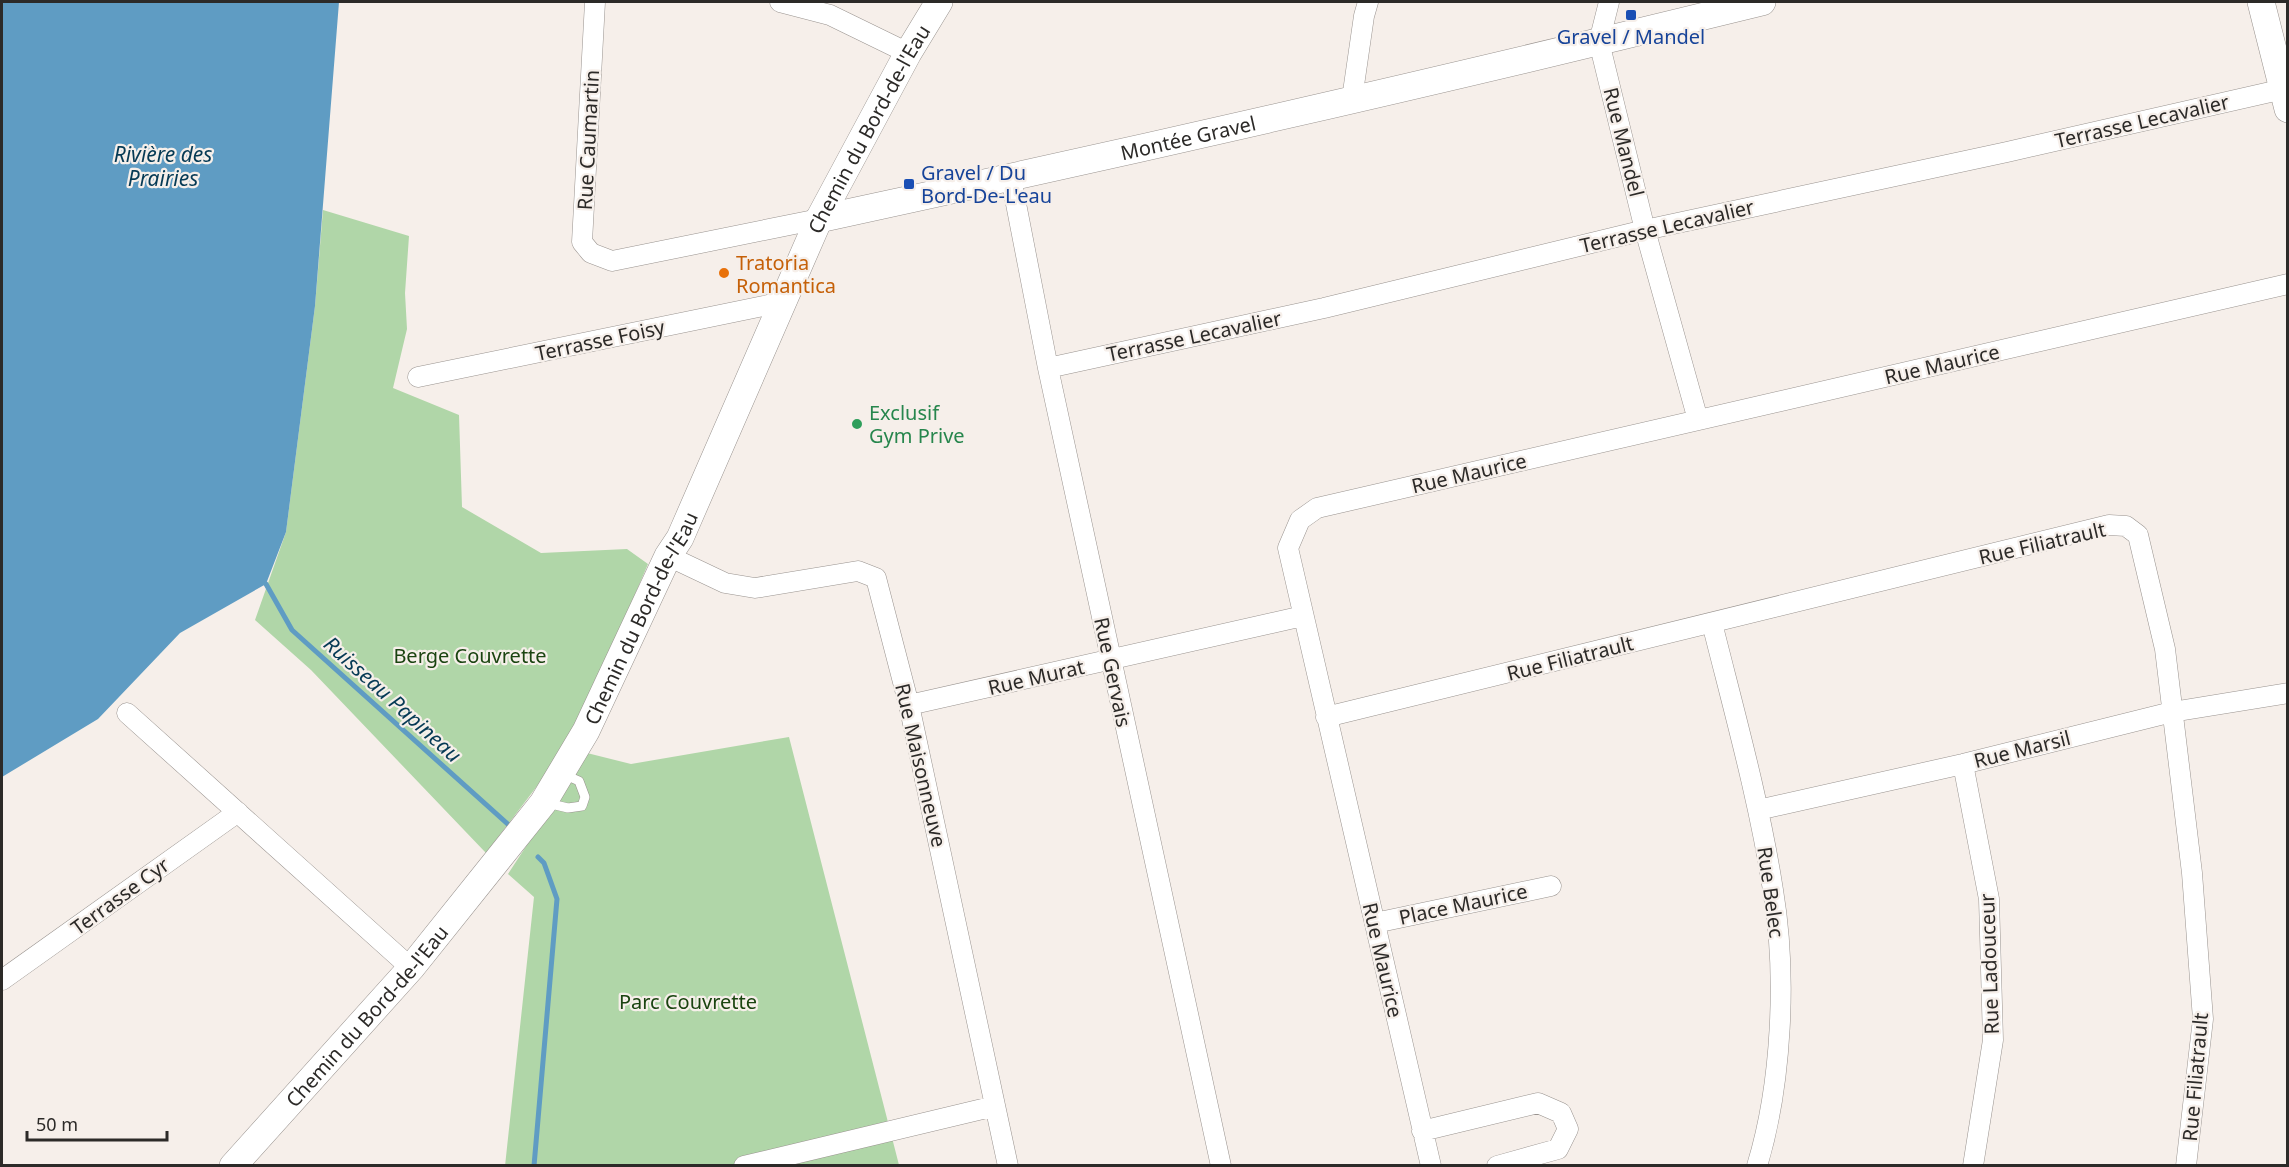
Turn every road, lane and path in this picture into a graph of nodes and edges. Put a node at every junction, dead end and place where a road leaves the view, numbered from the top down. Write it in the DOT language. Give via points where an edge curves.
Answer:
graph roads {
  1 [pos="595,2"];
  2 [pos="780,2"];
  3 [pos="939,2"];
  4 [pos="1368,2"];
  5 [pos="1609,2"];
  6 [pos="1762,2"];
  7 [pos="2261,2"];
  8 [pos="1599,42"];
  9 [pos="908,53"];
  10 [pos="2286,95"];
  11 [pos="1352,99"];
  12 [pos="1011,178"];
  13 [pos="819,219"];
  14 [pos="1645,230"];
  15 [pos="612,261"];
  16 [pos="2288,284"];
  17 [pos="783,302"];
  18 [pos="1048,368"];
  19 [pos="418,377"];
  20 [pos="1698,420"];
  21 [pos="669,556"];
  22 [pos="1303,616"];
  23 [pos="1712,623"];
  24 [pos="1111,660"];
  25 [pos="2288,693"];
  26 [pos="909,705"];
  27 [pos="2172,712"];
  28 [pos="127,713"];
  29 [pos="1326,717"];
  30 [pos="1963,764"];
  31 [pos="1758,810"];
  32 [pos="238,812"];
  33 [pos="1551,886"];
  34 [pos="1375,923"];
  35 [pos="411,968"];
  36 [pos="2,980"];
  37 [pos="995,1106"];
  38 [pos="1422,1131"];
  39 [pos="233,1166"];
  40 [pos="744,1166"];
  41 [pos="1008,1166"];
  42 [pos="1221,1166"];
  43 [pos="1431,1166"];
  44 [pos="1497,1166"];
  45 [pos="1757,1166"];
  46 [pos="1972,1166"];
  47 [pos="2186,1166"];
  1 -- 15 [label="street, Rue Caumartin" via="582,242 591,253"];
  2 -- 9 [label="street" via="830,15"];
  3 -- 9 [label="street, Chemin du Bord-de-l'Eau"];
  4 -- 11 [label="street"];
  5 -- 8 [label="street, Rue Mandel"];
  6 -- 8 [label="street, Montée Gravel"];
  7 -- 10 [label="street"];
  8 -- 11 [label="street, Montée Gravel"];
  8 -- 14 [label="street, Rue Mandel"];
  9 -- 13 [label="street, Chemin du Bord-de-l'Eau"];
  10 -- 14 [label="street, Terrasse Lecavalier"];
  11 -- 12 [label="street, Montée Gravel"];
  12 -- 13 [label="street, Montée Gravel"];
  12 -- 18 [label="street, Rue Gervais"];
  13 -- 15 [label="street, Montée Gravel"];
  13 -- 17 [label="street, Chemin du Bord-de-l'Eau"];
  14 -- 18 [label="street, Terrasse Lecavalier" via="1324,308"];
  14 -- 20 [label="street, Rue Mandel"];
  16 -- 20 [label="street, Rue Maurice"];
  17 -- 19 [label="street, Terrasse Foisy"];
  17 -- 21 [label="street, Chemin du Bord-de-l'Eau"];
  18 -- 24 [label="street, Rue Gervais"];
  20 -- 22 [label="street, Rue Maurice" via="1317,508 1300,520 1288,548"];
  21 -- 26 [label="street, Rue Maisonneuve" via="725,583 754,588 858,571 876,578"];
  21 -- 35 [label="street, Chemin du Bord-de-l'Eau" via="586,731 543,802"];
  22 -- 24 [label="street, Rue Murat"];
  22 -- 29 [label="street, Rue Maurice"];
  23 -- 27 [label="street, Rue Filiatrault" via="2109,525 2126,526 2138,535 2165,650"];
  23 -- 29 [label="street, Rue Filiatrault"];
  23 -- 31 [label="street, Rue Belec"];
  24 -- 26 [label="street, Rue Murat"];
  24 -- 42 [label="street, Rue Gervais"];
  25 -- 27 [label="street, Rue Marsil"];
  26 -- 37 [label="street, Rue Maisonneuve"];
  27 -- 30 [label="street, Rue Marsil"];
  27 -- 47 [label="street, Rue Filiatrault" via="2192,873 2203,1019"];
  28 -- 32 [label="street"];
  29 -- 34 [label="street, Rue Maurice"];
  30 -- 31 [label="street, Rue Marsil"];
  30 -- 46 [label="street, Rue Ladouceur" via="1989,899 1992,993 1993,1040"];
  31 -- 45 [label="street, Rue Belec" via="1774,892 1780,1008 1772,1099"];
  32 -- 35 [label="street"];
  32 -- 36 [label="street, Terrasse Cyr"];
  33 -- 34 [label="street, Place Maurice"];
  34 -- 38 [label="street, Rue Maurice"];
  35 -- 39 [label="street, Chemin du Bord-de-l'Eau"];
  37 -- 40 [label="street"];
  37 -- 41 [label="street, Rue Maisonneuve"];
  38 -- 43 [label="street, Rue Maurice"];
  38 -- 44 [label="street" via="1538,1103 1560,1113 1568,1129 1558,1149"];
}
